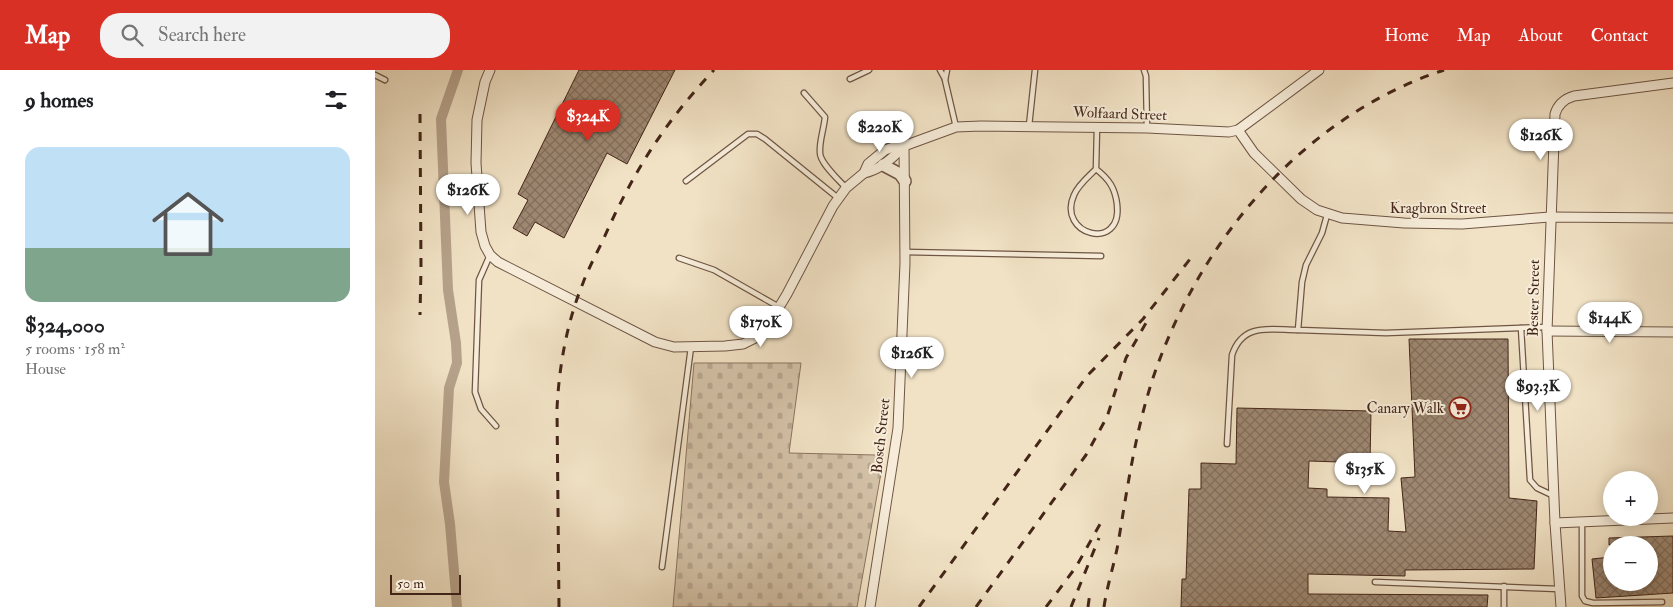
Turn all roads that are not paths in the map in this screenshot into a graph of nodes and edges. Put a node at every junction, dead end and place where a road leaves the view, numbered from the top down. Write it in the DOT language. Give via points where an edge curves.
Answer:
graph roads {
  1 [pos="489,70"];
  2 [pos="869,70"];
  3 [pos="940,70"];
  4 [pos="947,70"];
  5 [pos="1035,70"];
  6 [pos="1144,70"];
  7 [pos="1319,70"];
  8 [pos="375,75"];
  9 [pos="850,79"];
  10 [pos="385,80"];
  11 [pos="945,80"];
  12 [pos="1673,83"];
  13 [pos="804,93"];
  14 [pos="1029,126"];
  15 [pos="1097,127"];
  16 [pos="956,128"];
  17 [pos="1147,128"];
  18 [pos="1237,130"];
  19 [pos="904,146"];
  20 [pos="883,165"];
  21 [pos="1097,169"];
  22 [pos="864,173"];
  23 [pos="686,181"];
  24 [pos="905,181"];
  25 [pos="846,188"];
  26 [pos="838,198"];
  27 [pos="1327,215"];
  28 [pos="1550,217"];
  29 [pos="1673,218"];
  30 [pos="905,252"];
  31 [pos="490,256"];
  32 [pos="1101,256"];
  33 [pos="679,258"];
  34 [pos="779,307"];
  35 [pos="1521,328"];
  36 [pos="1547,329"];
  37 [pos="1298,330"];
  38 [pos="1673,332"];
  39 [pos="691,347"];
  40 [pos="496,426"];
  41 [pos="1227,444"];
  42 [pos="1554,496"];
  43 [pos="1673,518"];
  44 [pos="1582,521"];
  45 [pos="1555,523"];
  46 [pos="662,567"];
  47 [pos="1375,582"];
  48 [pos="1504,586"];
  49 [pos="1559,589"];
  50 [pos="1662,602"];
  51 [pos="870,607"];
  52 [pos="1504,607"];
  53 [pos="1561,607"];
  1 -- 31 [label="street" via="477,120 476,163 481,232"];
  2 -- 9 [label="lane"];
  3 -- 11 [label="lane"];
  4 -- 11 [label="lane"];
  5 -- 14 [label="lane"];
  6 -- 17 [label="lane"];
  7 -- 18 [label="street"];
  8 -- 10 [label="lane"];
  11 -- 16 [label="lane"];
  12 -- 28 [label="street, Bester Street" via="1565,99 1554,122"];
  13 -- 25 [label="lane" via="825,117 822,160"];
  14 -- 15 [label="street, Wolfaard Street"];
  14 -- 16 [label="street, Wolfaard Street"];
  15 -- 17 [label="street, Wolfaard Street"];
  15 -- 21 [label="lane"];
  16 -- 19 [label="street, Wolfaard Street"];
  17 -- 18 [label="street, Wolfaard Street" via="1219,133"];
  18 -- 27 [label="street, Kragbron Street" via="1254,153 1296,195"];
  19 -- 20 [label="street, Wolfaard Street"];
  19 -- 22 [label="street, Wolfaard Street" via="885,150 868,164"];
  19 -- 24 [label="street, Bosch Street"];
  20 -- 22 [label="street, Wolfaard Street"];
  20 -- 24 [label="street" via="901,174"];
  21 -- 21 [label="lane" via="1079,186 1071,208 1078,226 1088,233 1099,234 1113,227 1118,210 1114,188"];
  22 -- 25 [label="street, Wolfaard Street"];
  23 -- 26 [label="lane" via="748,134 757,134"];
  24 -- 30 [label="street, Bosch Street"];
  25 -- 26 [label="street, Wolfaard Street"];
  26 -- 34 [label="street, Wolfaard Street"];
  27 -- 28 [label="street, Kragbron Street" via="1356,220 1443,224"];
  27 -- 37 [label="lane" via="1306,265"];
  28 -- 29 [label="street, Kragbron Street"];
  28 -- 36 [label="street, Bester Street"];
  30 -- 32 [label="lane"];
  30 -- 51 [label="street, Bosch Street" via="898,428"];
  31 -- 39 [label="street, Wolfaard Street" via="655,342"];
  31 -- 40 [label="lane" via="479,280 475,392 481,409"];
  33 -- 34 [label="lane" via="714,270"];
  34 -- 39 [label="street, Wolfaard Street" via="763,334 743,344"];
  35 -- 36 [label="lane"];
  35 -- 37 [label="lane" via="1387,334"];
  35 -- 42 [label="lane" via="1529,480"];
  36 -- 38 [label="street"];
  36 -- 42 [label="street, Bester Street"];
  37 -- 41 [label="lane" via="1252,330 1236,344 1232,355"];
  39 -- 46 [label="lane"];
  42 -- 45 [label="street, Bester Street"];
  43 -- 44 [label="street"];
  44 -- 45 [label="street"];
  44 -- 50 [label="lane" via="1582,596 1585,601"];
  45 -- 49 [label="street, Bester Street"];
  47 -- 48 [label="lane"];
  48 -- 49 [label="lane"];
  48 -- 52 [label="lane"];
  49 -- 53 [label="street, Bester Street"];
}
